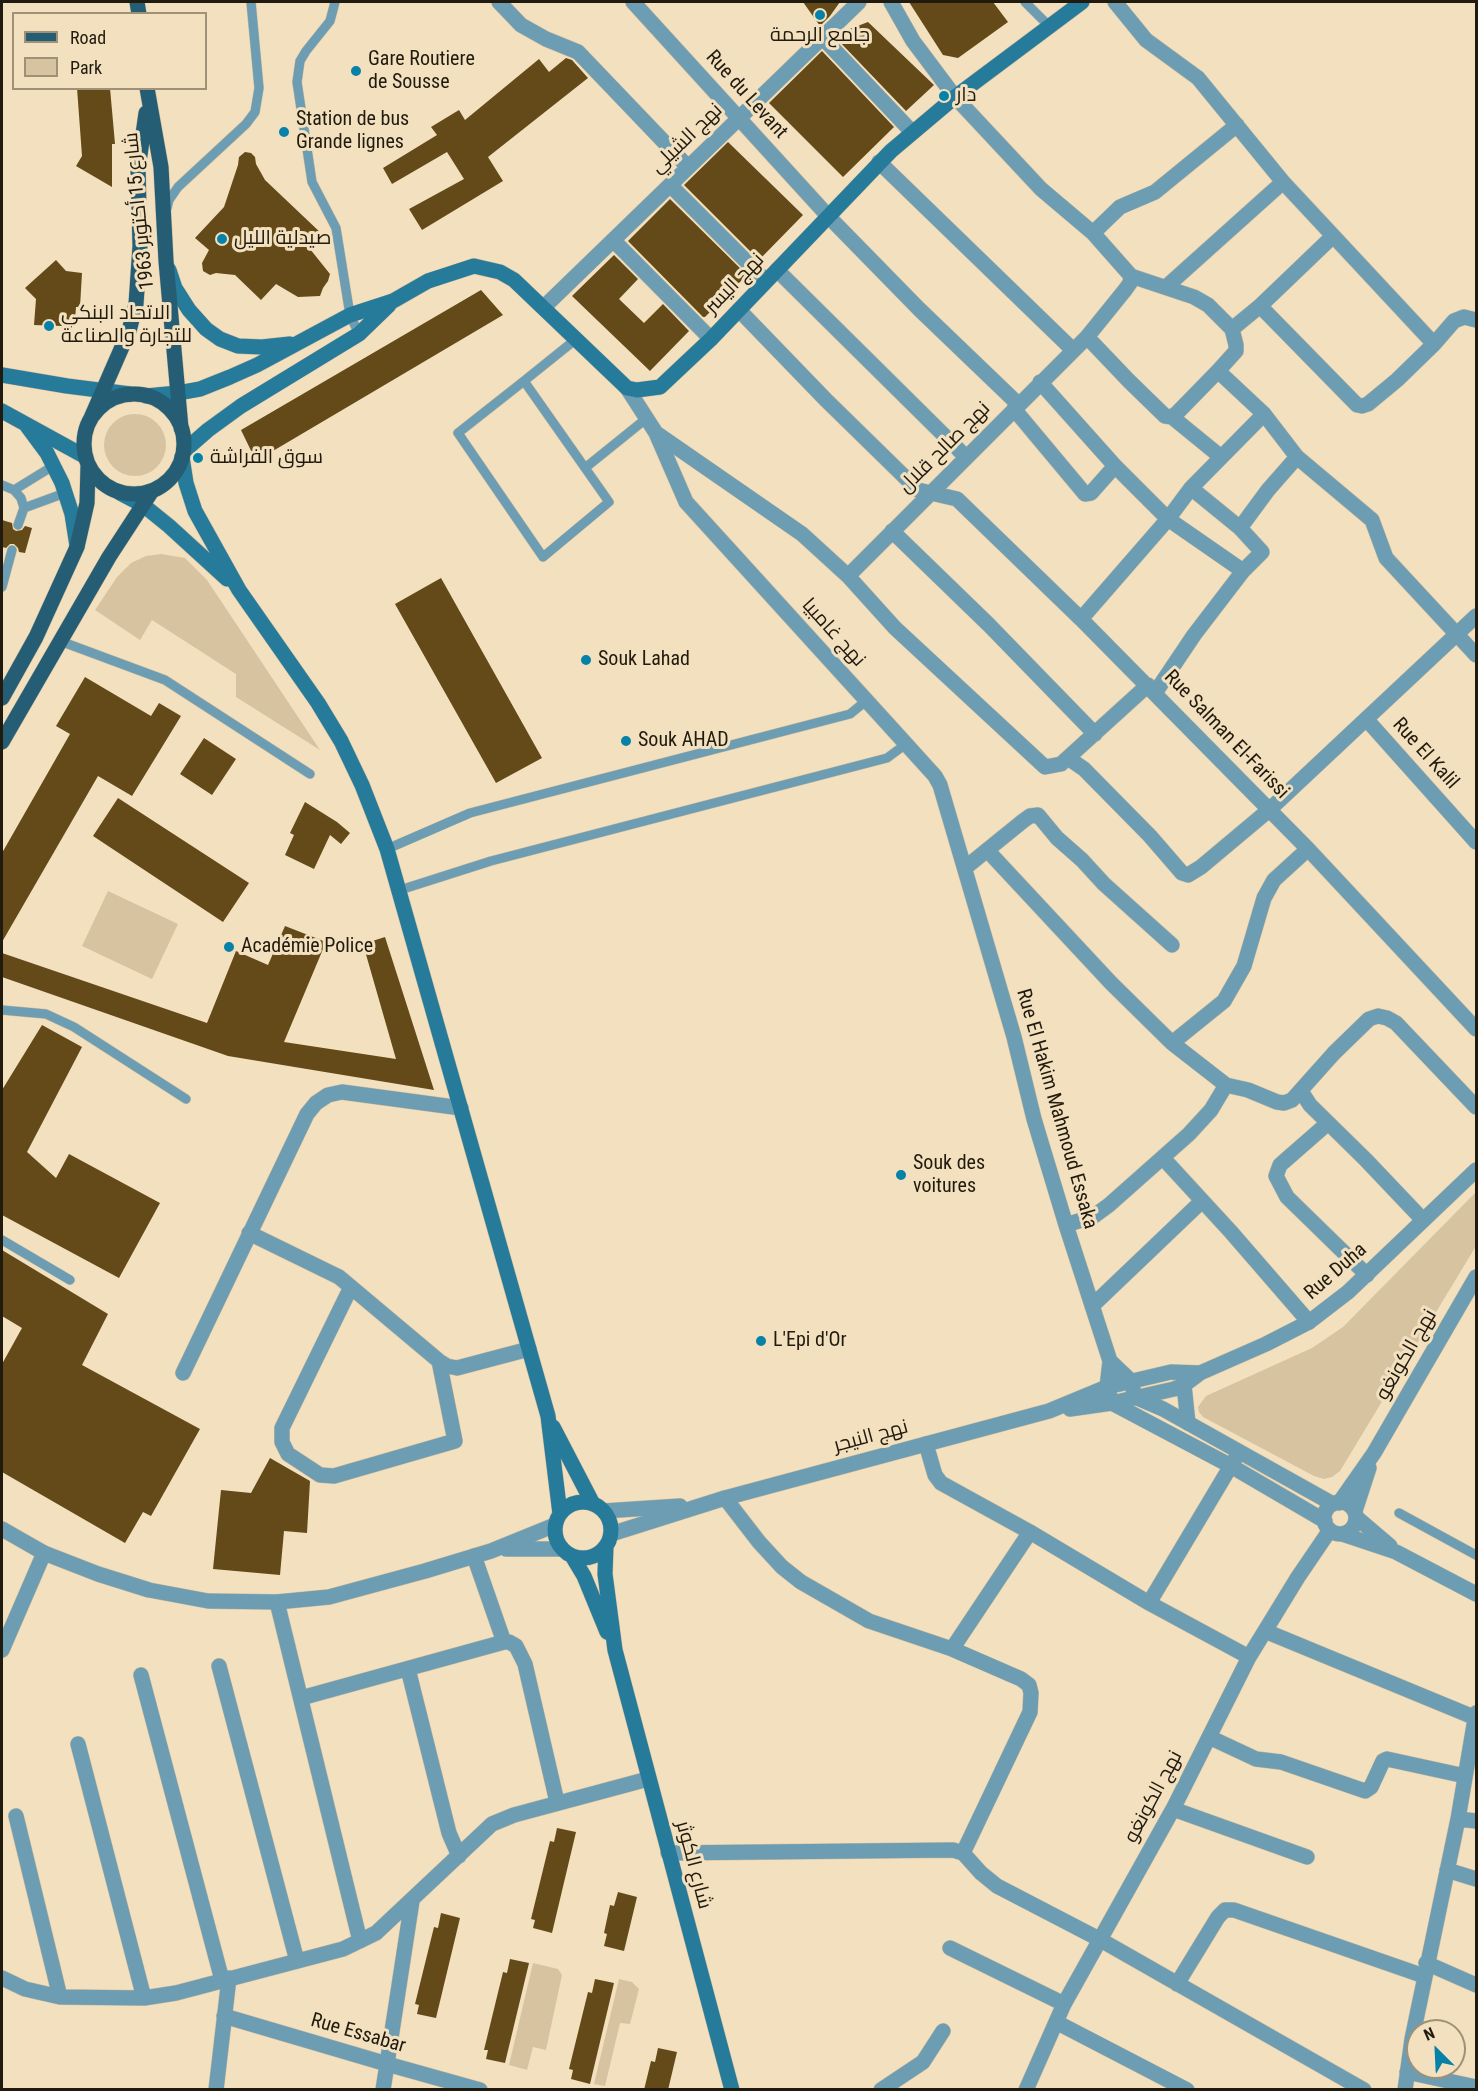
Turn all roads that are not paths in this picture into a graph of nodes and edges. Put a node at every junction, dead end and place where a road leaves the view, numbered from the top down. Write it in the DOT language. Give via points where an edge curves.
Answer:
graph roads {
  1 [pos="251,2"];
  2 [pos="335,2"];
  3 [pos="499,2"];
  4 [pos="633,2"];
  5 [pos="859,2"];
  6 [pos="891,2"];
  7 [pos="1026,2"];
  8 [pos="1082,2"];
  9 [pos="1115,2"];
  10 [pos="1049,27"];
  11 [pos="822,37"];
  12 [pos="148,93"];
  13 [pos="955,97"];
  14 [pos="739,118"];
  15 [pos="1237,124"];
  16 [pos="912,132"];
  17 [pos="879,162"];
  18 [pos="688,167"];
  19 [pos="1282,182"];
  20 [pos="670,185"];
  21 [pos="828,216"];
  22 [pos="164,222"];
  23 [pos="1092,233"];
  24 [pos="1332,237"];
  25 [pos="613,240"];
  26 [pos="166,261"];
  27 [pos="771,276"];
  28 [pos="1131,276"];
  29 [pos="1166,287"];
  30 [pos="393,301"];
  31 [pos="1260,306"];
  32 [pos="544,307"];
  33 [pos="740,310"];
  34 [pos="350,315"];
  35 [pos="1476,320"];
  36 [pos="1232,329"];
  37 [pos="359,334"];
  38 [pos="1087,337"];
  39 [pos="711,339"];
  40 [pos="575,340"];
  41 [pos="299,343"];
  42 [pos="1434,344"];
  43 [pos="1073,350"];
  44 [pos="1218,371"];
  45 [pos="2,375"];
  46 [pos="524,381"];
  47 [pos="1040,382"];
  48 [pos="627,388"];
  49 [pos="102,391"];
  50 [pos="178,393"];
  51 [pos="130,394"];
  52 [pos="146,396"];
  53 [pos="1016,406"];
  54 [pos="2,411"];
  55 [pos="1264,414"];
  56 [pos="1172,417"];
  57 [pos="91,418"];
  58 [pos="647,418"];
  59 [pos="27,426"];
  60 [pos="181,428"];
  61 [pos="656,433"];
  62 [pos="183,454"];
  63 [pos="966,457"];
  64 [pos="1221,457"];
  65 [pos="1297,457"];
  66 [pos="86,461"];
  67 [pos="53,466"];
  68 [pos="1115,466"];
  69 [pos="585,468"];
  70 [pos="2,485"];
  71 [pos="1191,488"];
  72 [pos="14,490"];
  73 [pos="152,491"];
  74 [pos="66,493"];
  75 [pos="120,493"];
  76 [pos="929,494"];
  77 [pos="143,506"];
  78 [pos="24,508"];
  79 [pos="1168,519"];
  80 [pos="18,525"];
  81 [pos="1240,528"];
  82 [pos="892,531"];
  83 [pos="77,547"];
  84 [pos="12,550"];
  85 [pos="1243,571"];
  86 [pos="848,576"];
  87 [pos="2,587"];
  88 [pos="239,590"];
  89 [pos="1476,616"];
  90 [pos="1081,619"];
  91 [pos="1456,634"];
  92 [pos="60,641"];
  93 [pos="1476,655"];
  94 [pos="1152,689"];
  95 [pos="2,698"];
  96 [pos="866,701"];
  97 [pos="1367,720"];
  98 [pos="1095,734"];
  99 [pos="2,742"];
  100 [pos="906,744"];
  101 [pos="1068,758"];
  102 [pos="310,774"];
  103 [pos="1269,810"];
  104 [pos="1476,842"];
  105 [pos="387,849"];
  106 [pos="1308,849"];
  107 [pos="987,850"];
  108 [pos="965,868"];
  109 [pos="400,890"];
  110 [pos="1172,945"];
  111 [pos="2,1011"];
  112 [pos="1476,1029"];
  113 [pos="1172,1043"];
  114 [pos="1227,1085"];
  115 [pos="1301,1091"];
  116 [pos="186,1099"];
  117 [pos="1476,1107"];
  118 [pos="461,1108"];
  119 [pos="1328,1123"];
  120 [pos="1162,1158"];
  121 [pos="1476,1170"];
  122 [pos="1202,1201"];
  123 [pos="1423,1220"];
  124 [pos="1066,1224"];
  125 [pos="249,1233"];
  126 [pos="2,1240"];
  127 [pos="1367,1275"];
  128 [pos="1476,1278"];
  129 [pos="70,1280"];
  130 [pos="351,1287"];
  131 [pos="1092,1306"];
  132 [pos="1309,1323"];
  133 [pos="529,1349"];
  134 [pos="1110,1361"];
  135 [pos="439,1362"];
  136 [pos="183,1373"];
  137 [pos="1200,1373"];
  138 [pos="1131,1381"];
  139 [pos="1185,1385"];
  140 [pos="1107,1387"];
  141 [pos="1135,1397"];
  142 [pos="1112,1403"];
  143 [pos="1049,1411"];
  144 [pos="548,1416"];
  145 [pos="1188,1423"];
  146 [pos="926,1444"];
  147 [pos="1239,1451"];
  148 [pos="1374,1453"];
  149 [pos="1231,1466"];
  150 [pos="725,1498"];
  151 [pos="704,1504"];
  152 [pos="1336,1504"];
  153 [pos="598,1507"];
  154 [pos="1399,1513"];
  155 [pos="1355,1514"];
  156 [pos="557,1520"];
  157 [pos="1332,1528"];
  158 [pos="2,1529"];
  159 [pos="1030,1532"];
  160 [pos="608,1540"];
  161 [pos="491,1551"];
  162 [pos="567,1552"];
  163 [pos="1396,1552"];
  164 [pos="44,1553"];
  165 [pos="1476,1555"];
  166 [pos="474,1556"];
  167 [pos="1476,1594"];
  168 [pos="277,1602"];
  169 [pos="1149,1603"];
  170 [pos="1265,1631"];
  171 [pos="504,1642"];
  172 [pos="952,1649"];
  173 [pos="2,1650"];
  174 [pos="615,1650"];
  175 [pos="1249,1657"];
  176 [pos="219,1666"];
  177 [pos="408,1669"];
  178 [pos="141,1675"];
  179 [pos="300,1698"];
  180 [pos="1476,1716"];
  181 [pos="1209,1737"];
  182 [pos="78,1744"];
  183 [pos="1465,1776"];
  184 [pos="648,1779"];
  185 [pos="557,1802"];
  186 [pos="1173,1809"];
  187 [pos="16,1816"];
  188 [pos="1458,1819"];
  189 [pos="1476,1821"];
  190 [pos="668,1853"];
  191 [pos="963,1854"];
  192 [pos="459,1856"];
  193 [pos="1307,1857"];
  194 [pos="1447,1870"];
  195 [pos="1476,1879"];
  196 [pos="412,1901"];
  197 [pos="1099,1939"];
  198 [pos="360,1941"];
  199 [pos="950,1948"];
  200 [pos="297,1961"];
  201 [pos="1425,1969"];
  202 [pos="2,1978"];
  203 [pos="225,1979"];
  204 [pos="1177,1984"];
  205 [pos="1476,1985"];
  206 [pos="60,1997"];
  207 [pos="144,1998"];
  208 [pos="1064,2004"];
  209 [pos="224,2016"];
  210 [pos="1416,2019"];
  211 [pos="1056,2022"];
  212 [pos="943,2031"];
  213 [pos="387,2064"];
  214 [pos="1437,2079"];
  215 [pos="1476,2088"];
  216 [pos="216,2090"];
  217 [pos="383,2090"];
  218 [pos="480,2090"];
  219 [pos="732,2090"];
  220 [pos="880,2090"];
  221 [pos="1026,2090"];
  222 [pos="1187,2090"];
  223 [pos="1364,2090"];
  1 -- 22 [label="lane" via="259,88 255,112 178,187 169,200"];
  2 -- 34 [label="lane" via="330,21 300,61 297,82 312,182 336,228"];
  3 -- 18 [label="street" via="521,25 578,52"];
  4 -- 14 [label="street, Rue du Levant"];
  5 -- 11 [label="street, نهج الشيلي"];
  6 -- 13 [label="street" via="913,41"];
  7 -- 10 [label="lane"];
  8 -- 10 [label="main road, نهج اليسر"];
  9 -- 15 [label="street" via="1146,40 1198,78"];
  10 -- 13 [label="main road, نهج اليسر"];
  11 -- 14 [label="street, نهج الشيلي"];
  11 -- 16 [label="street"];
  12 -- 22 [label="main road, شارع 15 أكتوبر 1963" via="161,167"];
  12 -- 49 [label="main road, شارع 15 أكتوبر 1963" via="138,169 140,246 136,304 129,331"];
  13 -- 16 [label="main road, نهج اليسر"];
  13 -- 23 [label="street" via="1041,189"];
  14 -- 18 [label="street, نهج الشيلي"];
  14 -- 21 [label="street, Rue du Levant"];
  15 -- 19 [label="street"];
  15 -- 23 [label="street" via="1155,192 1120,207"];
  16 -- 17 [label="main road, نهج اليسر"];
  17 -- 21 [label="main road, نهج اليسر"];
  17 -- 43 [label="street"];
  18 -- 20 [label="street, نهج الشيلي"];
  19 -- 24 [label="street"];
  19 -- 29 [label="street"];
  20 -- 25 [label="street, نهج الشيلي"];
  20 -- 27 [label="street"];
  21 -- 27 [label="main road, نهج اليسر"];
  21 -- 53 [label="street, Rue du Levant"];
  22 -- 26 [label="main road, شارع 15 أكتوبر 1963"];
  23 -- 28 [label="street"];
  24 -- 31 [label="street"];
  24 -- 42 [label="street"];
  25 -- 32 [label="street, نهج الشيلي"];
  25 -- 39 [label="street"];
  26 -- 41 [label="main road" via="175,288 189,310 220,339 238,346"];
  26 -- 50 [label="main road, شارع 15 أكتوبر 1963"];
  27 -- 33 [label="main road, نهج اليسر"];
  27 -- 63 [label="street"];
  28 -- 29 [label="street"];
  28 -- 38 [label="street, نهج صالح قلال" via="1125,290"];
  29 -- 36 [label="street" via="1208,305"];
  30 -- 32 [label="main road" via="428,282 474,266 514,280"];
  30 -- 34 [label="main road"];
  30 -- 37 [label="main road"];
  31 -- 36 [label="street"];
  31 -- 42 [label="street" via="1357,405 1368,404"];
  32 -- 40 [label="main road"];
  33 -- 39 [label="main road, نهج اليسر"];
  33 -- 76 [label="street" via="918,490"];
  34 -- 37 [label="lane"];
  34 -- 41 [label="main road"];
  35 -- 42 [label="street" via="1464,316 1454,321"];
  36 -- 44 [label="street" via="1236,351"];
  37 -- 62 [label="main road" via="241,406"];
  38 -- 43 [label="street, نهج صالح قلال"];
  38 -- 56 [label="street" via="1136,388"];
  39 -- 48 [label="main road, نهج اليسر" via="660,387"];
  40 -- 46 [label="lane"];
  40 -- 48 [label="main road"];
  41 -- 50 [label="main road" via="230,377"];
  43 -- 47 [label="street, نهج صالح قلال"];
  44 -- 55 [label="street"];
  44 -- 56 [label="street"];
  45 -- 49 [label="main road"];
  46 -- 69 [label="lane"];
  46 -- 69 [label="lane" via="458,433 543,557 609,502"];
  47 -- 53 [label="street, نهج صالح قلال"];
  47 -- 68 [label="street"];
  48 -- 58 [label="street, نهج غامبيا"];
  49 -- 51 [label="main road"];
  49 -- 57 [label="main road, شارع 15 أكتوبر 1963"];
  50 -- 52 [label="main road"];
  50 -- 60 [label="main road, شارع 15 أكتوبر 1963"];
  51 -- 52 [label="main road"];
  51 -- 57 [label="main road" via="107,401"];
  52 -- 60 [label="main road" via="161,402"];
  53 -- 63 [label="street, نهج صالح قلال"];
  53 -- 68 [label="street, Rue du Levant" via="1085,494 1091,493"];
  54 -- 59 [label="main road"];
  55 -- 64 [label="street"];
  55 -- 65 [label="street"];
  56 -- 64 [label="street"];
  57 -- 66 [label="main road" via="84,436"];
  58 -- 61 [label="street, نهج غامبيا"];
  58 -- 69 [label="lane"];
  59 -- 66 [label="main road"];
  59 -- 67 [label="main road"];
  60 -- 62 [label="main road"];
  61 -- 86 [label="street" via="802,534"];
  61 -- 96 [label="street, نهج غامبيا" via="686,502"];
  62 -- 73 [label="main road" via="171,477"];
  62 -- 88 [label="main road" via="186,483 195,511"];
  63 -- 76 [label="street, نهج صالح قلال"];
  64 -- 71 [label="street"];
  65 -- 81 [label="street"];
  65 -- 91 [label="street" via="1372,520 1386,558"];
  66 -- 75 [label="main road" via="96,478"];
  66 -- 83 [label="main road" via="87,503"];
  67 -- 72 [label="lane"];
  67 -- 74 [label="main road"];
  68 -- 79 [label="street"];
  70 -- 72 [label="lane"];
  71 -- 79 [label="street"];
  71 -- 81 [label="street"];
  72 -- 78 [label="lane"];
  73 -- 75 [label="main road"];
  73 -- 77 [label="main road"];
  74 -- 78 [label="lane"];
  74 -- 83 [label="main road"];
  75 -- 77 [label="main road"];
  76 -- 82 [label="street, نهج صالح قلال"];
  76 -- 90 [label="street, Rue Salman El-Farissi" via="957,499"];
  77 -- 88 [label="main road"];
  77 -- 92 [label="main road"];
  78 -- 80 [label="lane"];
  79 -- 85 [label="street"];
  79 -- 90 [label="street"];
  81 -- 85 [label="street" via="1262,552"];
  82 -- 86 [label="street, نهج صالح قلال"];
  82 -- 98 [label="street"];
  83 -- 95 [label="main road" via="36,638"];
  84 -- 87 [label="lane"];
  85 -- 94 [label="street"];
  86 -- 101 [label="street" via="895,628 1045,767 1061,764"];
  88 -- 105 [label="main road" via="341,741"];
  89 -- 91 [label="street"];
  90 -- 94 [label="street, Rue Salman El-Farissi"];
  91 -- 93 [label="street"];
  91 -- 97 [label="street"];
  92 -- 99 [label="main road"];
  92 -- 102 [label="lane" via="165,680"];
  94 -- 98 [label="street"];
  94 -- 103 [label="street, Rue Salman El-Farissi"];
  96 -- 100 [label="street, نهج غامبيا"];
  96 -- 105 [label="lane" via="850,714 470,813"];
  97 -- 103 [label="street"];
  97 -- 104 [label="street, Rue El Kalil"];
  98 -- 101 [label="street"];
  100 -- 108 [label="street, نهج غامبيا" via="940,785"];
  100 -- 109 [label="lane" via="888,758 491,861"];
  101 -- 103 [label="street" via="1084,769 1182,873 1195,872"];
  103 -- 106 [label="street, Rue Salman El-Farissi"];
  105 -- 109 [label="main road"];
  106 -- 112 [label="street, Rue Salman El-Farissi"];
  106 -- 113 [label="street" via="1274,880 1264,898 1244,966 1224,1001"];
  107 -- 108 [label="street"];
  107 -- 110 [label="street" via="1023,820 1038,815 1104,884"];
  107 -- 113 [label="street"];
  108 -- 124 [label="street, Rue El Hakim Mahmoud Essaka"];
  109 -- 118 [label="main road"];
  111 -- 116 [label="lane" via="46,1014 74,1027"];
  113 -- 114 [label="street"];
  114 -- 115 [label="street" via="1284,1103"];
  114 -- 120 [label="street" via="1211,1110"];
  115 -- 117 [label="street" via="1334,1053 1369,1019 1378,1016 1396,1023"];
  115 -- 119 [label="street"];
  118 -- 125 [label="street" via="342,1092 328,1095 307,1114"];
  118 -- 133 [label="main road"];
  119 -- 123 [label="street"];
  119 -- 127 [label="street" via="1280,1165 1276,1176 1287,1197"];
  120 -- 122 [label="street"];
  120 -- 124 [label="street" via="1094,1216"];
  121 -- 123 [label="street, Rue Duha"];
  122 -- 131 [label="street"];
  122 -- 132 [label="street"];
  123 -- 127 [label="street, Rue Duha"];
  124 -- 131 [label="street, Rue El Hakim Mahmoud Essaka"];
  125 -- 130 [label="street" via="339,1277"];
  125 -- 136 [label="street"];
  126 -- 129 [label="lane"];
  127 -- 132 [label="street, Rue Duha"];
  128 -- 148 [label="street, نهج الكونغو"];
  130 -- 135 [label="street"];
  130 -- 135 [label="street" via="282,1428 282,1442 288,1454 320,1475 334,1476 455,1441"];
  131 -- 134 [label="street, Rue El Hakim Mahmoud Essaka"];
  132 -- 137 [label="street, Rue Duha"];
  133 -- 135 [label="street" via="457,1368"];
  133 -- 144 [label="main road"];
  134 -- 138 [label="street"];
  134 -- 140 [label="street"];
  137 -- 138 [label="street, Rue Duha" via="1171,1372"];
  137 -- 139 [label="street, Rue Duha"];
  138 -- 140 [label="street, Rue Duha"];
  138 -- 141 [label="street"];
  139 -- 141 [label="street, Rue Duha"];
  139 -- 145 [label="street"];
  140 -- 142 [label="street"];
  140 -- 143 [label="street, نهج النيجر"];
  141 -- 142 [label="street, Rue Duha"];
  141 -- 145 [label="street"];
  142 -- 143 [label="street, نهج النيجر"];
  142 -- 149 [label="street"];
  143 -- 146 [label="street, نهج النيجر"];
  144 -- 153 [label="main road"];
  144 -- 156 [label="main road"];
  145 -- 147 [label="street"];
  146 -- 150 [label="street, نهج النيجر"];
  146 -- 159 [label="street" via="941,1483"];
  147 -- 149 [label="street"];
  147 -- 152 [label="street"];
  148 -- 152 [label="street, نهج الكونغو"];
  148 -- 155 [label="street, نهج الكونغو"];
  149 -- 157 [label="street"];
  149 -- 169 [label="street"];
  150 -- 151 [label="street, نهج النيجر"];
  150 -- 172 [label="street" via="759,1542 801,1582 869,1621"];
  151 -- 153 [label="street"];
  151 -- 160 [label="street"];
  152 -- 155 [label="street" via="1345,1503"];
  152 -- 157 [label="street" via="1328,1509"];
  153 -- 156 [label="main road" via="575,1503 566,1507"];
  153 -- 160 [label="main road" via="611,1526"];
  154 -- 165 [label="lane"];
  155 -- 157 [label="street" via="1353,1528"];
  155 -- 163 [label="street"];
  156 -- 161 [label="street"];
  156 -- 162 [label="main road" via="557,1542"];
  157 -- 163 [label="street"];
  157 -- 170 [label="street, نهج الكونغو"];
  158 -- 164 [label="street"];
  159 -- 169 [label="street"];
  159 -- 172 [label="street"];
  160 -- 162 [label="main road" via="591,1557"];
  160 -- 174 [label="main road, شارع الكوثر" via="605,1574"];
  161 -- 162 [label="street" via="521,1548"];
  161 -- 166 [label="street"];
  162 -- 174 [label="main road, شارع الكوثر" via="584,1576"];
  163 -- 167 [label="street"];
  164 -- 168 [label="street" via="149,1590 208,1601"];
  164 -- 173 [label="street"];
  166 -- 168 [label="street" via="329,1597"];
  166 -- 171 [label="street"];
  168 -- 179 [label="street"];
  169 -- 175 [label="street"];
  170 -- 175 [label="street, نهج الكونغو"];
  170 -- 180 [label="street"];
  171 -- 177 [label="street"];
  171 -- 185 [label="street" via="516,1646 525,1664"];
  172 -- 191 [label="street" via="1021,1679 1029,1685 1031,1693 1030,1712"];
  174 -- 184 [label="main road, شارع الكوثر"];
  175 -- 181 [label="street, نهج الكونغو"];
  176 -- 200 [label="street"];
  177 -- 179 [label="street"];
  177 -- 192 [label="street" via="448,1833"];
  178 -- 203 [label="street"];
  179 -- 198 [label="street"];
  180 -- 183 [label="street"];
  181 -- 183 [label="street" via="1256,1759 1281,1762 1365,1791 1387,1759"];
  181 -- 186 [label="street, نهج الكونغو"];
  182 -- 207 [label="street"];
  183 -- 188 [label="street"];
  184 -- 185 [label="street"];
  184 -- 190 [label="main road, شارع الكوثر"];
  185 -- 192 [label="street" via="492,1824"];
  186 -- 193 [label="street"];
  186 -- 197 [label="street, نهج الكونغو"];
  187 -- 206 [label="street"];
  188 -- 189 [label="street"];
  188 -- 194 [label="street"];
  190 -- 191 [label="street" via="954,1850"];
  190 -- 219 [label="main road, شارع الكوثر"];
  191 -- 197 [label="street" via="997,1886"];
  192 -- 196 [label="street"];
  194 -- 195 [label="street"];
  194 -- 201 [label="street"];
  196 -- 198 [label="street" via="376,1933"];
  196 -- 213 [label="street"];
  197 -- 204 [label="street"];
  197 -- 208 [label="street, نهج الكونغو"];
  198 -- 200 [label="street"];
  199 -- 208 [label="street"];
  200 -- 203 [label="street"];
  201 -- 204 [label="street" via="1225,1910"];
  201 -- 205 [label="street"];
  201 -- 210 [label="street"];
  202 -- 206 [label="street" via="25,1989"];
  203 -- 207 [label="street"];
  203 -- 209 [label="street"];
  204 -- 223 [label="street"];
  206 -- 207 [label="street"];
  208 -- 211 [label="street, نهج الكونغو"];
  209 -- 213 [label="street, Rue Essabar"];
  209 -- 216 [label="street"];
  211 -- 221 [label="street, نهج الكونغو"];
  211 -- 222 [label="street"];
  212 -- 220 [label="street" via="923,2062"];
  213 -- 217 [label="street"];
  213 -- 218 [label="street, Rue Essabar"];
  214 -- 215 [label="street"];
}
